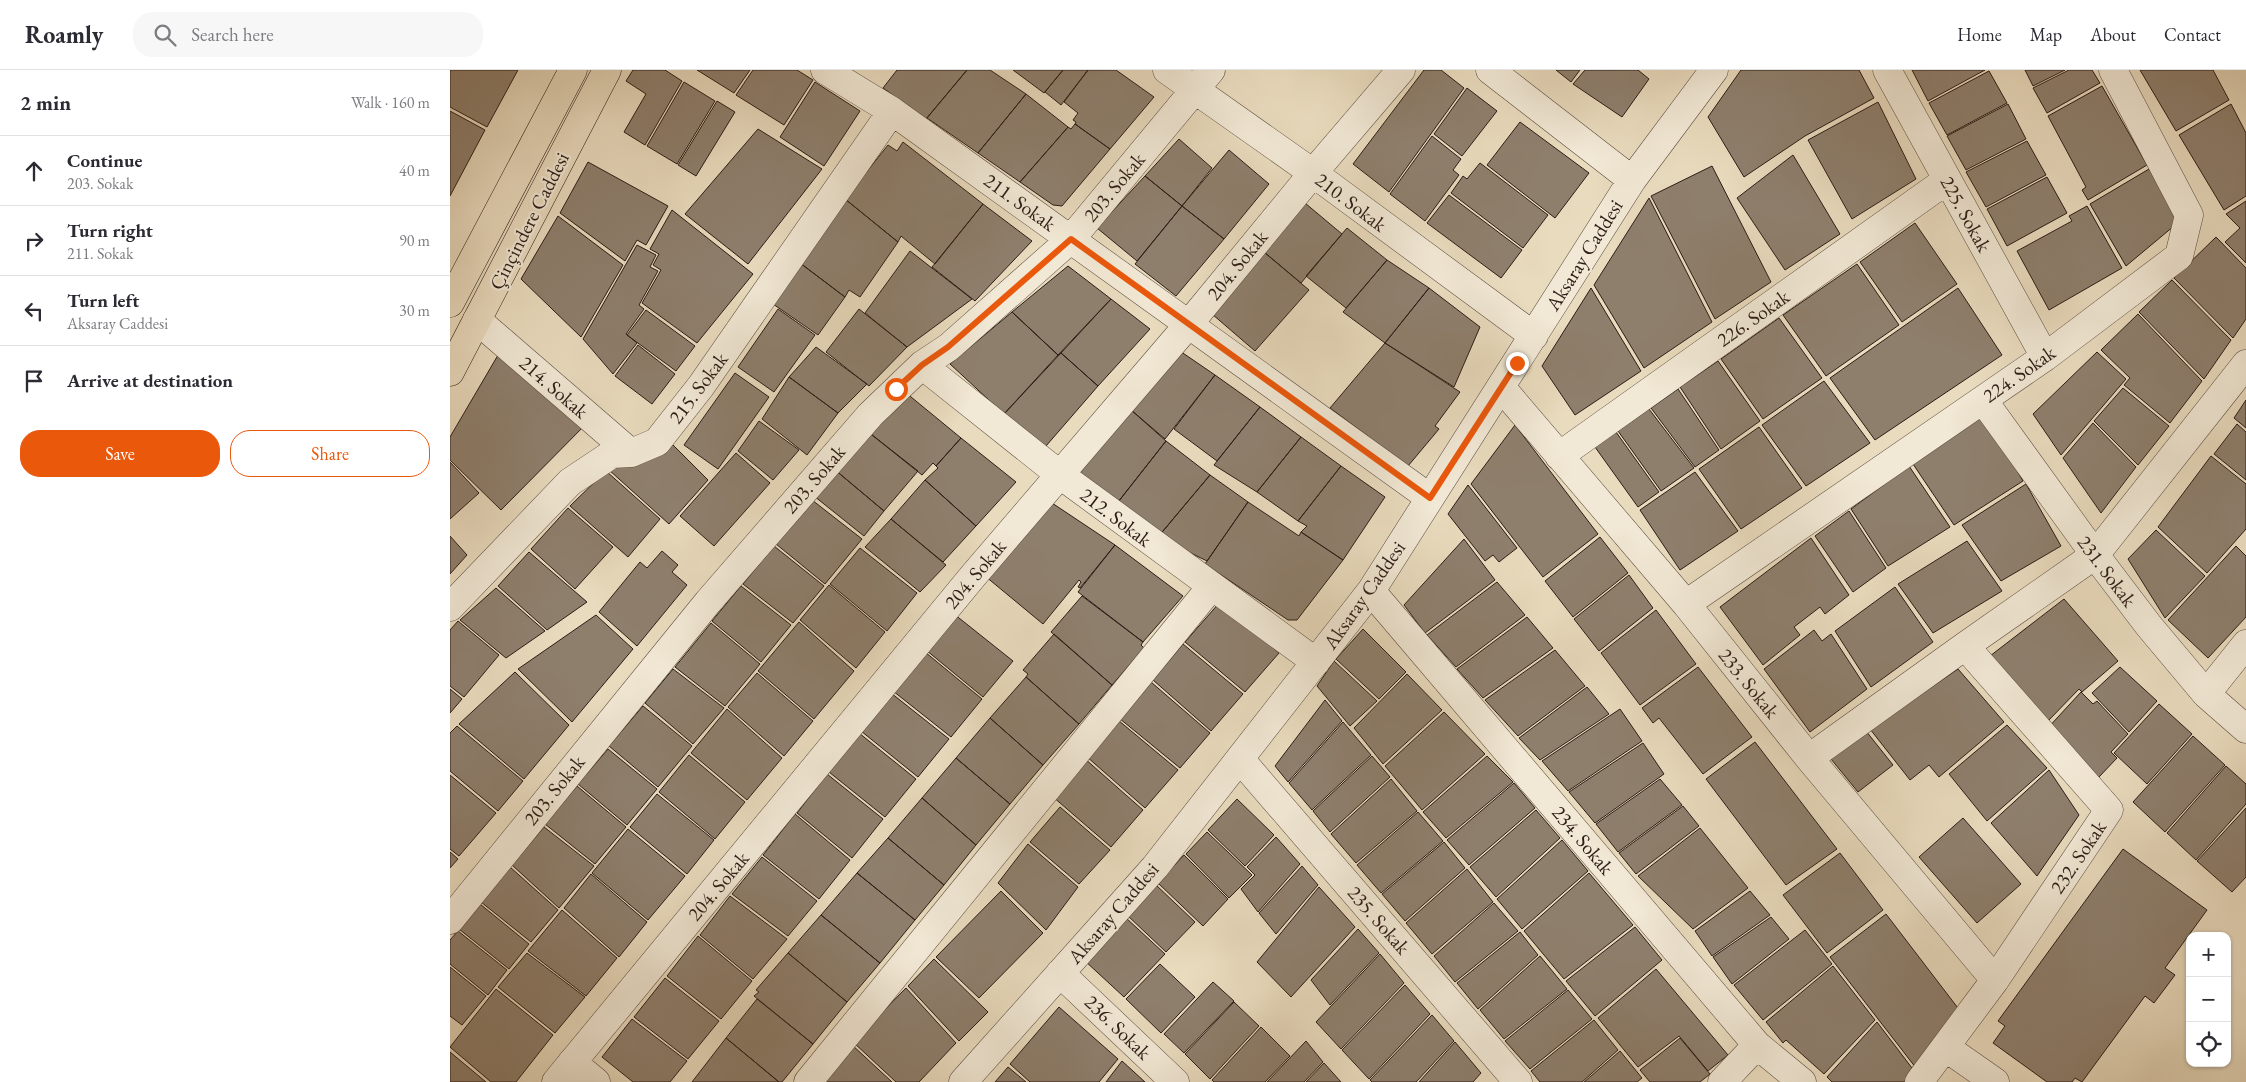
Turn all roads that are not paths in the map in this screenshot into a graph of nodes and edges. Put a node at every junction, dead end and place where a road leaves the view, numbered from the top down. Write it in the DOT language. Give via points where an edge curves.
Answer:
graph roads {
  1 [pos="573,70"];
  2 [pos="607,70"];
  3 [pos="825,70"];
  4 [pos="1167,70"];
  5 [pos="1401,70"];
  6 [pos="1490,70"];
  7 [pos="1714,70"];
  8 [pos="1887,70"];
  9 [pos="2113,70"];
  10 [pos="1203,80"];
  11 [pos="892,111"];
  12 [pos="1313,173"];
  13 [pos="1632,180"];
  14 [pos="1947,180"];
  15 [pos="1071,239"];
  16 [pos="450,303"];
  17 [pos="477,320"];
  18 [pos="1188,325"];
  19 [pos="1534,336"];
  20 [pos="2045,357"];
  21 [pos="2246,364"];
  22 [pos="922,365"];
  23 [pos="450,372"];
  24 [pos="1501,387"];
  25 [pos="1983,400"];
  26 [pos="631,453"];
  27 [pos="1559,456"];
  28 [pos="1059,474"];
  29 [pos="1430,498"];
  30 [pos="2095,555"];
  31 [pos="1211,587"];
  32 [pos="1370,591"];
  33 [pos="1686,604"];
  34 [pos="450,607"];
  35 [pos="2246,644"];
  36 [pos="1965,646"];
  37 [pos="1316,662"];
  38 [pos="2206,694"];
  39 [pos="2246,729"];
  40 [pos="1809,758"];
  41 [pos="1240,759"];
  42 [pos="450,920"];
  43 [pos="1060,973"];
  44 [pos="1995,980"];
  45 [pos="1757,1045"];
  46 [pos="1945,1047"];
  47 [pos="564,1072"];
  48 [pos="596,1082"];
  49 [pos="808,1082"];
  50 [pos="963,1082"];
  51 [pos="1175,1082"];
  52 [pos="1518,1082"];
  53 [pos="1722,1082"];
  54 [pos="1802,1082"];
  55 [pos="1919,1082"];
  56 [pos="1995,1082"];
  1 -- 16 [label="main road, Çinçindere Caddesi"];
  2 -- 17 [label="main road, Çinçindere Caddesi"];
  3 -- 11 [label="street, 211. Sokak"];
  4 -- 10 [label="street, 210. Sokak"];
  5 -- 12 [label="street, 204. Sokak"];
  6 -- 13 [label="street"];
  7 -- 13 [label="street, Aksaray Caddesi"];
  8 -- 14 [label="street, 225. Sokak"];
  9 -- 20 [label="street, 224. Sokak" via="2189,215 2179,256"];
  10 -- 12 [label="street, 210. Sokak"];
  10 -- 15 [label="street, 203. Sokak"];
  11 -- 15 [label="street, 211. Sokak"];
  11 -- 26 [label="street, 215. Sokak" via="701,386 657,442"];
  12 -- 18 [label="street, 204. Sokak"];
  12 -- 19 [label="street, 210. Sokak"];
  13 -- 19 [label="street, Aksaray Caddesi"];
  14 -- 20 [label="street, 225. Sokak"];
  14 -- 27 [label="street, 226. Sokak"];
  15 -- 18 [label="street, 211. Sokak"];
  15 -- 22 [label="street, 203. Sokak" via="948,347"];
  17 -- 23 [label="main road, Çinçindere Caddesi"];
  17 -- 26 [label="street, 214. Sokak"];
  18 -- 28 [label="street, 204. Sokak"];
  18 -- 29 [label="street, 211. Sokak"];
  19 -- 24 [label="street, Aksaray Caddesi"];
  20 -- 25 [label="street, 224. Sokak"];
  21 -- 30 [label="street"];
  22 -- 28 [label="street, 212. Sokak"];
  22 -- 42 [label="street, 203. Sokak" via="870,415 708,602"];
  24 -- 27 [label="street, 233. Sokak"];
  24 -- 29 [label="street, Aksaray Caddesi"];
  25 -- 30 [label="street, 231. Sokak"];
  25 -- 33 [label="street, 224. Sokak"];
  26 -- 34 [label="street, 215. Sokak" via="612,454 570,482"];
  27 -- 33 [label="street, 233. Sokak"];
  28 -- 31 [label="street, 212. Sokak"];
  28 -- 47 [label="street, 204. Sokak"];
  29 -- 32 [label="street, Aksaray Caddesi"];
  30 -- 36 [label="street"];
  30 -- 38 [label="street, 231. Sokak"];
  31 -- 37 [label="street, 212. Sokak"];
  31 -- 49 [label="street"];
  32 -- 37 [label="street, Aksaray Caddesi"];
  32 -- 45 [label="street, 234. Sokak"];
  33 -- 40 [label="street, 233. Sokak"];
  35 -- 38 [label="street"];
  36 -- 40 [label="street"];
  36 -- 44 [label="street, 232. Sokak" via="2109,810"];
  37 -- 41 [label="street, Aksaray Caddesi"];
  38 -- 39 [label="street, 231. Sokak"];
  40 -- 44 [label="street, 233. Sokak"];
  41 -- 43 [label="street, Aksaray Caddesi" via="1155,867"];
  41 -- 52 [label="street, 235. Sokak"];
  43 -- 50 [label="street, Aksaray Caddesi"];
  43 -- 51 [label="street, 236. Sokak"];
  44 -- 46 [label="street, 232. Sokak"];
  45 -- 53 [label="street"];
  45 -- 54 [label="street, 234. Sokak"];
  46 -- 55 [label="street, 232. Sokak"];
  46 -- 56 [label="street"];
  47 -- 48 [label="street"];
}
